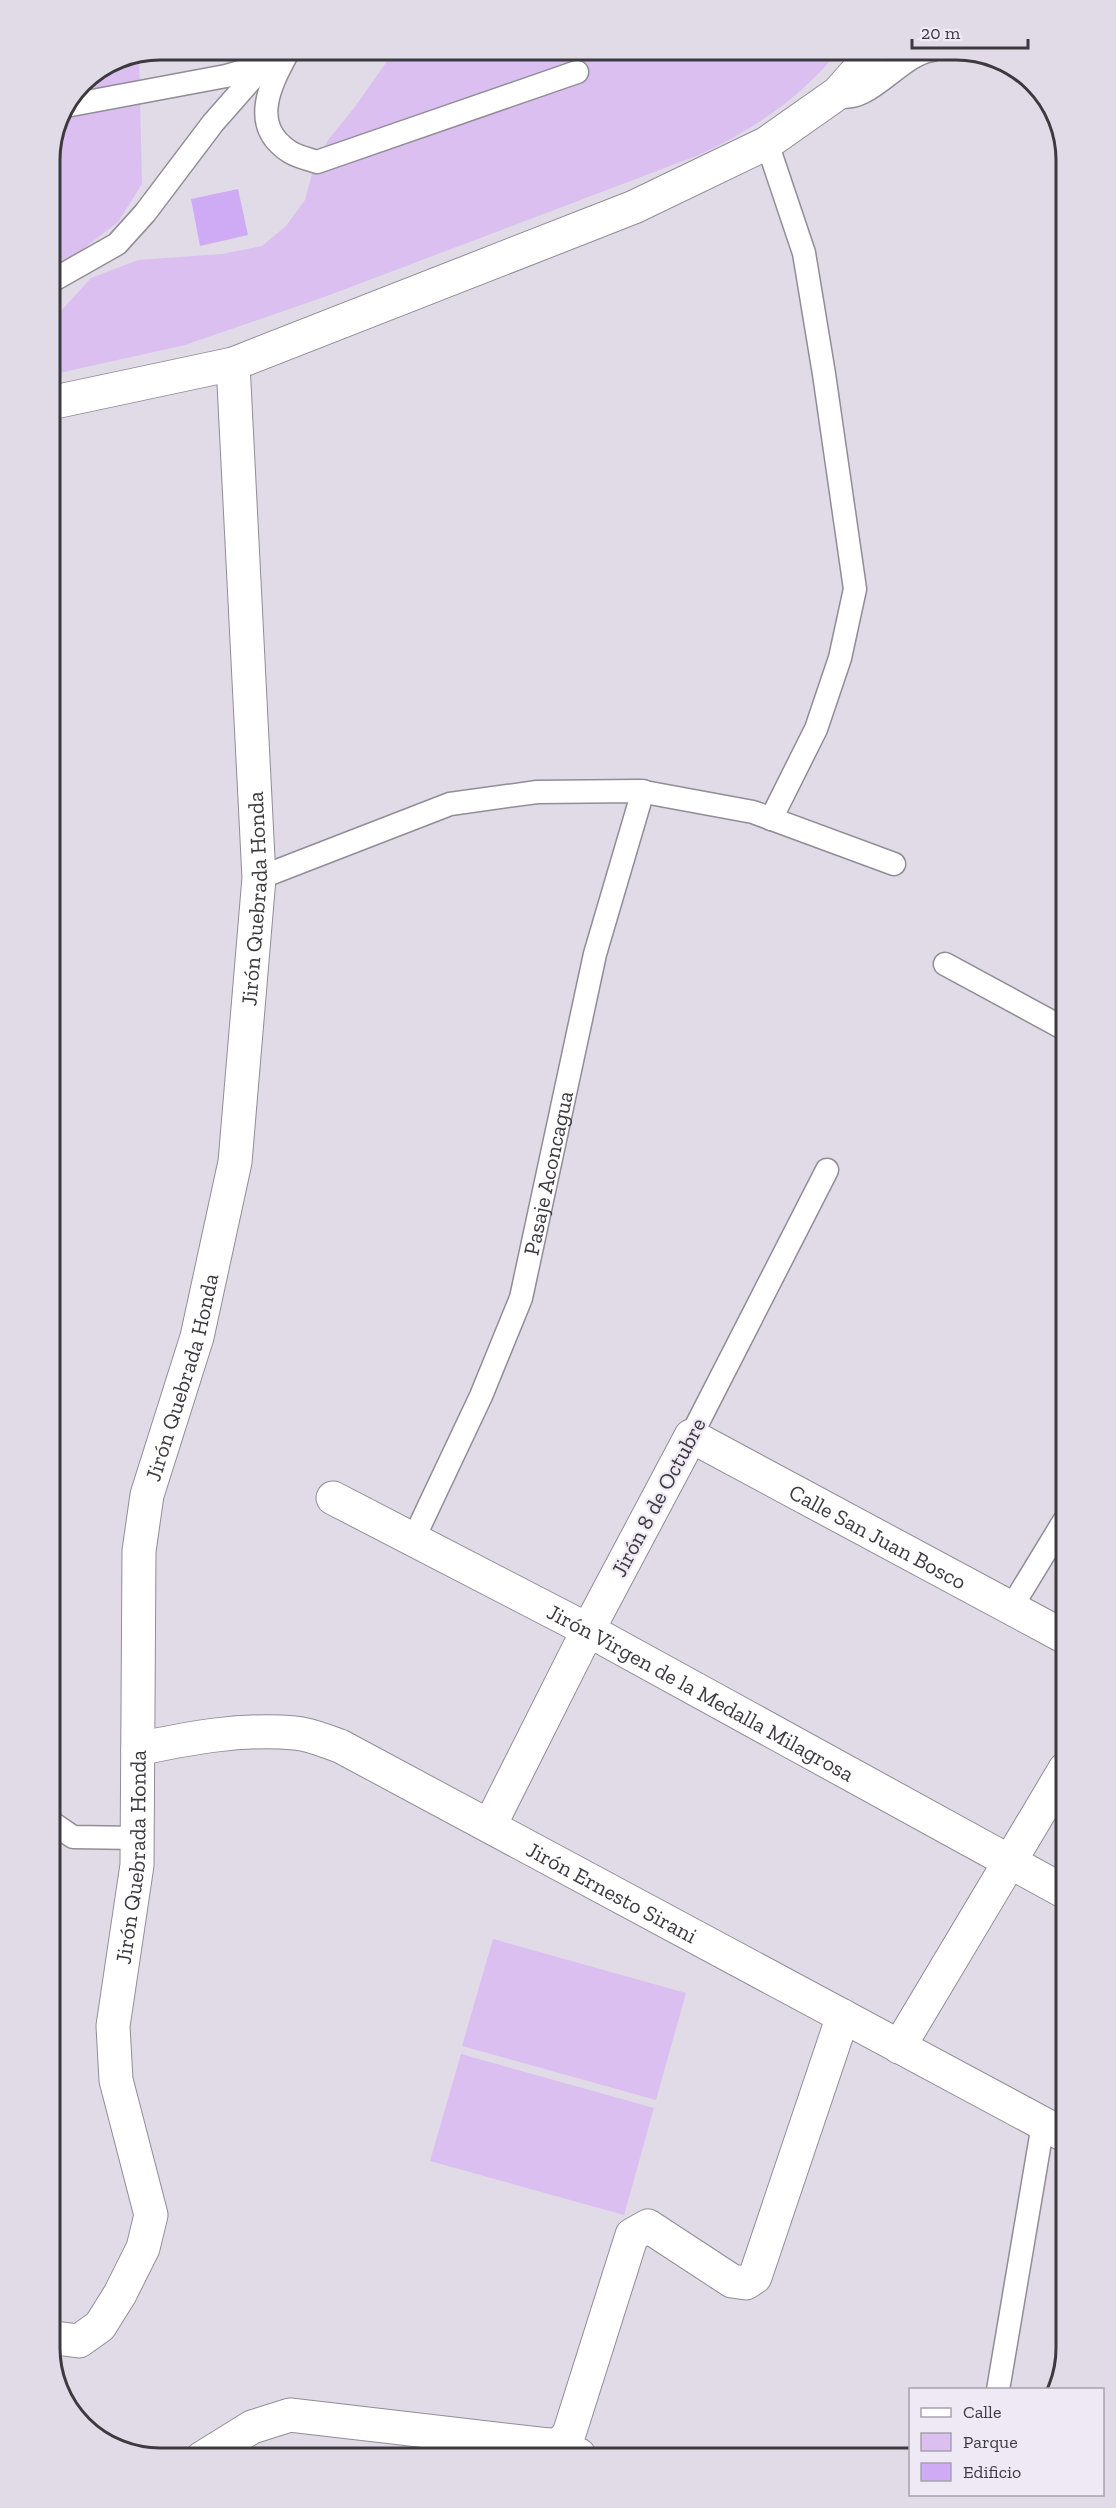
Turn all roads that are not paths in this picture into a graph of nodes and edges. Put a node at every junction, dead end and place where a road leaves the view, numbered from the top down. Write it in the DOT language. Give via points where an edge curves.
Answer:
graph roads {
  1 [pos="271,60"];
  2 [pos="284,60"];
  3 [pos="867,60"];
  4 [pos="908,60"];
  5 [pos="264,65"];
  6 [pos="577,72"];
  7 [pos="837,95"];
  8 [pos="78,104"];
  9 [pos="767,143"];
  10 [pos="60,276"];
  11 [pos="233,364"];
  12 [pos="60,401"];
  13 [pos="643,791"];
  14 [pos="771,819"];
  15 [pos="894,864"];
  16 [pos="259,878"];
  17 [pos="945,964"];
  18 [pos="1056,1024"];
  19 [pos="827,1170"];
  20 [pos="691,1436"];
  21 [pos="333,1498"];
  22 [pos="1056,1534"];
  23 [pos="413,1540"];
  24 [pos="1011,1608"];
  25 [pos="588,1630"];
  26 [pos="1056,1632"];
  27 [pos="138,1749"];
  28 [pos="1056,1784"];
  29 [pos="490,1825"];
  30 [pos="60,1828"];
  31 [pos="137,1838"];
  32 [pos="1009,1862"];
  33 [pos="1056,1887"];
  34 [pos="843,2016"];
  35 [pos="900,2047"];
  36 [pos="1055,2130"];
  37 [pos="60,2339"];
  38 [pos="998,2388"];
  39 [pos="548,2445"];
  40 [pos="218,2448"];
  41 [pos="557,2448"];
  1 -- 5 [label="lane"];
  2 -- 6 [label="lane" via="265,107 269,131 291,152 317,162"];
  3 -- 7 [label="street"];
  4 -- 7 [label="lane" via="858,95"];
  5 -- 8 [label="lane" via="226,76"];
  5 -- 10 [label="lane" via="117,244"];
  7 -- 9 [label="street"];
  9 -- 11 [label="street" via="634,207"];
  9 -- 14 [label="lane" via="804,253 855,589 840,658 816,729"];
  11 -- 12 [label="street"];
  11 -- 16 [label="street, Jirón Quebrada Honda"];
  13 -- 14 [label="lane"];
  13 -- 16 [label="lane" via="537,792 450,804"];
  13 -- 23 [label="lane, Pasaje Aconcagua" via="595,954 521,1298 481,1396"];
  14 -- 15 [label="lane"];
  16 -- 27 [label="street, Jirón Quebrada Honda" via="235,1162 197,1337 147,1495 140,1551"];
  17 -- 18 [label="lane"];
  19 -- 20 [label="lane, Jirón 8 de Octubre"];
  20 -- 24 [label="street, Calle San Juan Bosco"];
  20 -- 25 [label="street, Jirón 8 de Octubre"];
  21 -- 23 [label="street, Jirón Virgen de la Medalla Milagrosa"];
  22 -- 24 [label="lane"];
  23 -- 25 [label="street, Jirón Virgen de la Medalla Milagrosa"];
  24 -- 26 [label="street, Calle San Juan Bosco"];
  25 -- 29 [label="street, Jirón 8 de Octubre"];
  25 -- 32 [label="street, Jirón Virgen de la Medalla Milagrosa"];
  27 -- 29 [label="street, Jirón Ernesto Sirani" via="192,1738 297,1733 340,1746"];
  27 -- 31 [label="street, Jirón Quebrada Honda"];
  28 -- 32 [label="street"];
  29 -- 34 [label="street, Jirón Ernesto Sirani"];
  30 -- 31 [label="lane" via="73,1837"];
  31 -- 37 [label="street, Jirón Quebrada Honda" via="137,1866 113,2026 116,2080 151,2215 143,2248 100,2326 79,2341"];
  32 -- 33 [label="street, Jirón Virgen de la Medalla Milagrosa"];
  32 -- 35 [label="street"];
  34 -- 35 [label="street, Jirón Ernesto Sirani"];
  34 -- 39 [label="street" via="759,2272 749,2282 737,2283 648,2226 632,2235 569,2434 559,2445"];
  35 -- 36 [label="street, Jirón Ernesto Sirani"];
  36 -- 38 [label="lane"];
  39 -- 40 [label="street" via="290,2415 252,2427"];
  39 -- 41 [label="street"];
}
